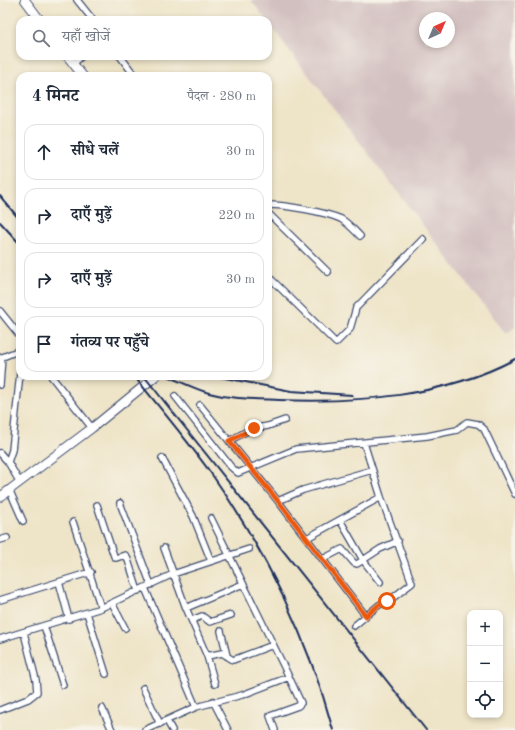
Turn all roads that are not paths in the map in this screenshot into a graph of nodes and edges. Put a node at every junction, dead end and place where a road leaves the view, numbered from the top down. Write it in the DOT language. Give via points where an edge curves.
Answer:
graph roads {
  1 [pos="25,0"];
  2 [pos="77,0"];
  3 [pos="37,16"];
  4 [pos="90,16"];
  5 [pos="70,60"];
  6 [pos="78,60"];
  7 [pos="123,60"];
  8 [pos="73,64"];
  9 [pos="80,72"];
  10 [pos="132,72"];
  11 [pos="272,205"];
  12 [pos="272,217"];
  13 [pos="360,236"];
  14 [pos="423,239"];
  15 [pos="328,272"];
  16 [pos="272,280"];
  17 [pos="0,311"];
  18 [pos="16,331"];
  19 [pos="16,352"];
  20 [pos="1,358"];
  21 [pos="19,380"];
  22 [pos="54,380"];
  23 [pos="151,380"];
  24 [pos="0,385"];
  25 [pos="175,396"];
  26 [pos="200,405"];
  27 [pos="285,420"];
  28 [pos="92,428"];
  29 [pos="229,441"];
  30 [pos="364,443"];
  31 [pos="0,453"];
  32 [pos="162,458"];
  33 [pos="8,462"];
  34 [pos="251,468"];
  35 [pos="372,470"];
  36 [pos="20,481"];
  37 [pos="3,494"];
  38 [pos="515,494"];
  39 [pos="381,496"];
  40 [pos="278,501"];
  41 [pos="120,503"];
  42 [pos="97,505"];
  43 [pos="211,518"];
  44 [pos="340,520"];
  45 [pos="23,521"];
  46 [pos="73,522"];
  47 [pos="7,538"];
  48 [pos="307,538"];
  49 [pos="0,540"];
  50 [pos="398,541"];
  51 [pos="164,548"];
  52 [pos="249,549"];
  53 [pos="229,555"];
  54 [pos="323,559"];
  55 [pos="363,560"];
  56 [pos="211,561"];
  57 [pos="91,572"];
  58 [pos="173,574"];
  59 [pos="59,582"];
  60 [pos="380,582"];
  61 [pos="243,584"];
  62 [pos="148,586"];
  63 [pos="138,591"];
  64 [pos="0,600"];
  65 [pos="112,603"];
  66 [pos="101,608"];
  67 [pos="186,608"];
  68 [pos="87,613"];
  69 [pos="231,615"];
  70 [pos="366,616"];
  71 [pos="69,619"];
  72 [pos="192,620"];
  73 [pos="44,626"];
  74 [pos="354,626"];
  75 [pos="125,628"];
  76 [pos="221,631"];
  77 [pos="24,633"];
  78 [pos="0,639"];
  79 [pos="273,645"];
  80 [pos="207,656"];
  81 [pos="227,657"];
  82 [pos="106,674"];
  83 [pos="289,677"];
  84 [pos="215,684"];
  85 [pos="62,685"];
  86 [pos="143,688"];
  87 [pos="213,701"];
  88 [pos="196,707"];
  89 [pos="102,708"];
  90 [pos="0,710"];
  91 [pos="167,721"];
  92 [pos="160,724"];
  93 [pos="112,730"];
  94 [pos="145,730"];
  95 [pos="172,730"];
  96 [pos="228,730"];
  97 [pos="275,730"];
  1 -- 3 [label="street"];
  2 -- 4 [label="street"];
  5 -- 8 [label="street"];
  6 -- 8 [label="street"];
  7 -- 10 [label="street"];
  8 -- 9 [label="street"];
  11 -- 13 [label="street" via="297,208 337,218 345,221"];
  12 -- 15 [label="street"];
  14 -- 16 [label="street" via="356,308 350,329 336,343"];
  17 -- 18 [label="street"];
  19 -- 20 [label="street"];
  20 -- 24 [label="street"];
  21 -- 33 [label="street" via="12,450"];
  22 -- 28 [label="street"];
  23 -- 28 [label="street"];
  25 -- 34 [label="street" via="235,471"];
  26 -- 29 [label="street"];
  27 -- 29 [label="street" via="251,429"];
  28 -- 36 [label="street"];
  29 -- 34 [label="street"];
  30 -- 34 [label="street" via="296,449"];
  30 -- 35 [label="street"];
  30 -- 38 [label="street" via="457,430 469,422 478,424 484,429"];
  31 -- 33 [label="street"];
  32 -- 56 [label="street" via="193,516"];
  33 -- 36 [label="street"];
  34 -- 40 [label="street"];
  35 -- 39 [label="street"];
  35 -- 40 [label="street" via="303,490"];
  36 -- 37 [label="street"];
  37 -- 45 [label="street"];
  39 -- 44 [label="street"];
  39 -- 50 [label="street"];
  40 -- 48 [label="street"];
  41 -- 62 [label="street"];
  42 -- 63 [label="street" via="114,556 127,557"];
  43 -- 53 [label="street"];
  44 -- 48 [label="street"];
  44 -- 55 [label="street"];
  46 -- 57 [label="street"];
  47 -- 49 [label="street"];
  48 -- 54 [label="street"];
  50 -- 55 [label="street"];
  50 -- 70 [label="street" via="412,583"];
  51 -- 58 [label="street"];
  52 -- 53 [label="street"];
  53 -- 56 [label="street"];
  53 -- 61 [label="street"];
  54 -- 55 [label="street" via="342,549 354,563 358,564"];
  54 -- 70 [label="street"];
  55 -- 60 [label="street"];
  56 -- 58 [label="street"];
  57 -- 59 [label="street"];
  57 -- 66 [label="street"];
  58 -- 62 [label="street"];
  58 -- 67 [label="street"];
  59 -- 64 [label="street"];
  59 -- 71 [label="street"];
  61 -- 67 [label="street"];
  61 -- 79 [label="street"];
  62 -- 63 [label="street"];
  62 -- 88 [label="street"];
  63 -- 65 [label="street"];
  65 -- 66 [label="street"];
  65 -- 75 [label="street"];
  66 -- 68 [label="street"];
  67 -- 72 [label="street"];
  68 -- 71 [label="street"];
  68 -- 82 [label="street"];
  69 -- 72 [label="street" via="210,622 203,616"];
  70 -- 74 [label="street"];
  71 -- 73 [label="street"];
  72 -- 80 [label="street"];
  73 -- 77 [label="street"];
  73 -- 85 [label="street"];
  76 -- 81 [label="street"];
  77 -- 78 [label="street"];
  77 -- 90 [label="street" via="36,680 36,692 28,699"];
  79 -- 81 [label="street" via="233,660"];
  79 -- 83 [label="street"];
  80 -- 81 [label="street" via="222,653"];
  80 -- 84 [label="street"];
  83 -- 87 [label="street" via="242,695"];
  83 -- 97 [label="street" via="301,703 270,716"];
  86 -- 92 [label="street"];
  87 -- 88 [label="street"];
  87 -- 96 [label="street"];
  88 -- 91 [label="street"];
  89 -- 93 [label="street"];
  91 -- 92 [label="street"];
  91 -- 95 [label="street"];
  92 -- 94 [label="street"];
}
